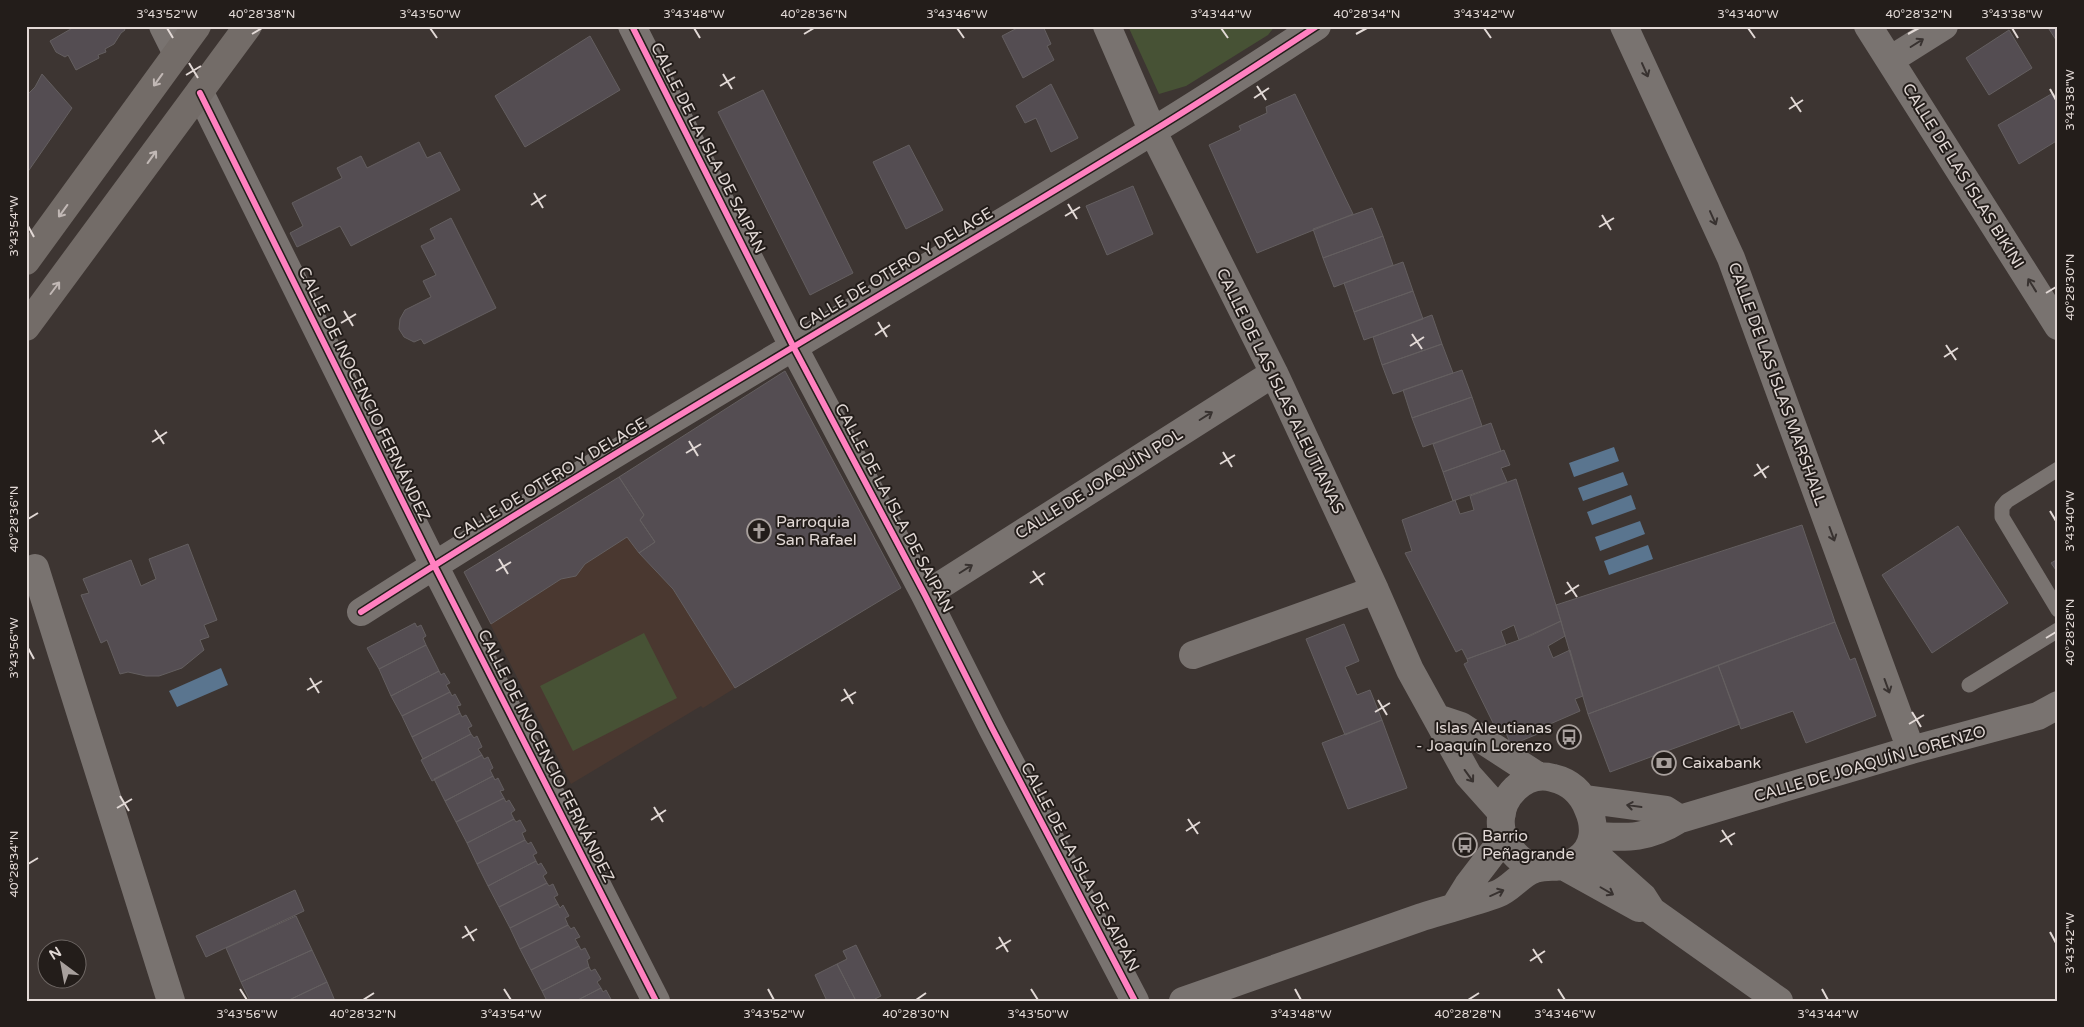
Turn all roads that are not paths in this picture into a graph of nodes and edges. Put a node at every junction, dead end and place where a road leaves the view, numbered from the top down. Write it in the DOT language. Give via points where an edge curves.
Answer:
graph roads {
  1 [pos="163,26"];
  2 [pos="197,26"];
  3 [pos="248,26"];
  4 [pos="632,26"];
  5 [pos="1099,26"];
  6 [pos="1107,26"];
  7 [pos="1317,26"];
  8 [pos="1624,26"];
  9 [pos="1868,26"];
  10 [pos="1944,26"];
  11 [pos="177,54"];
  12 [pos="1890,60"];
  13 [pos="1123,64"];
  14 [pos="200,93"];
  15 [pos="1153,132"];
  16 [pos="26,261"];
  17 [pos="2058,326"];
  18 [pos="26,327"];
  19 [pos="793,346"];
  20 [pos="1274,373"];
  21 [pos="2058,469"];
  22 [pos="434,565"];
  23 [pos="35,568"];
  24 [pos="1375,590"];
  25 [pos="925,595"];
  26 [pos="2058,610"];
  27 [pos="360,612"];
  28 [pos="2058,630"];
  29 [pos="1193,655"];
  30 [pos="1969,685"];
  31 [pos="2058,705"];
  32 [pos="1437,718"];
  33 [pos="1911,750"];
  34 [pos="1538,776"];
  35 [pos="1584,799"];
  36 [pos="1680,819"];
  37 [pos="1503,826"];
  38 [pos="1591,842"];
  39 [pos="1564,867"];
  40 [pos="1534,869"];
  41 [pos="1455,906"];
  42 [pos="1652,911"];
  43 [pos="171,1001"];
  44 [pos="656,1001"];
  45 [pos="1135,1001"];
  46 [pos="1183,1001"];
  47 [pos="1778,1001"];
  1 -- 11 [label="street"];
  2 -- 11 [label="main road"];
  3 -- 14 [label="main road"];
  4 -- 19 [label="street, CALLE DE LA ISLA DE SAIPÁN"];
  5 -- 13 [label="street, CALLE DE LAS ISLAS ALEUTIANAS"];
  6 -- 13 [label="street, CALLE DE LAS ISLAS ALEUTIANAS"];
  7 -- 15 [label="street, CALLE DE OTERO Y DELAGE"];
  8 -- 33 [label="street, CALLE DE LAS ISLAS MARSHALL, one-way" via="1731,258"];
  9 -- 12 [label="street, CALLE DE LAS ISLAS BIKINI"];
  12 -- 10 [label="street, one-way"];
  11 -- 16 [label="main road, one-way"];
  17 -- 12 [label="street, CALLE DE LAS ISLAS BIKINI, one-way"];
  13 -- 15 [label="street, CALLE DE LAS ISLAS ALEUTIANAS"];
  18 -- 14 [label="main road, one-way"];
  14 -- 22 [label="street, CALLE DE INOCENCIO FERNÁNDEZ"];
  15 -- 19 [label="street, CALLE DE OTERO Y DELAGE"];
  15 -- 20 [label="street, CALLE DE LAS ISLAS ALEUTIANAS"];
  19 -- 22 [label="street, CALLE DE OTERO Y DELAGE"];
  19 -- 25 [label="street, CALLE DE LA ISLA DE SAIPÁN"];
  20 -- 24 [label="street, CALLE DE LAS ISLAS ALEUTIANAS"];
  25 -- 20 [label="street, CALLE DE JOAQUÍN POL, one-way"];
  21 -- 26 [label="lane" via="2002,507 2002,517"];
  22 -- 27 [label="street, CALLE DE OTERO Y DELAGE"];
  22 -- 44 [label="street, CALLE DE INOCENCIO FERNÁNDEZ"];
  23 -- 43 [label="street"];
  24 -- 29 [label="street"];
  24 -- 32 [label="street, CALLE DE LAS ISLAS ALEUTIANAS" via="1410,670"];
  25 -- 45 [label="street, CALLE DE LA ISLA DE SAIPÁN"];
  28 -- 30 [label="lane"];
  31 -- 33 [label="street, CALLE DE JOAQUÍN LORENZO" via="2038,716"];
  32 -- 34 [label="street" via="1460,726"];
  32 -- 37 [label="street, CALLE DE LAS ISLAS ALEUTIANAS, one-way" via="1468,775"];
  33 -- 36 [label="street, CALLE DE JOAQUÍN LORENZO"];
  34 -- 35 [label="street" via="1564,781"];
  34 -- 37 [label="street" via="1514,790 1506,801"];
  36 -- 35 [label="street, one-way" via="1666,810"];
  35 -- 38 [label="street" via="1592,816"];
  36 -- 38 [label="street, CALLE DE JOAQUÍN LORENZO" via="1662,830 1630,838"];
  37 -- 40 [label="street, CALLE DE LAS ISLAS ALEUTIANAS" via="1514,853"];
  37 -- 41 [label="street"];
  38 -- 39 [label="street" via="1578,859"];
  38 -- 42 [label="street" via="1643,897"];
  39 -- 40 [label="street"];
  39 -- 42 [label="street, one-way" via="1635,908"];
  41 -- 40 [label="street, one-way" via="1500,893"];
  41 -- 46 [label="street"];
  42 -- 47 [label="street"];
}
